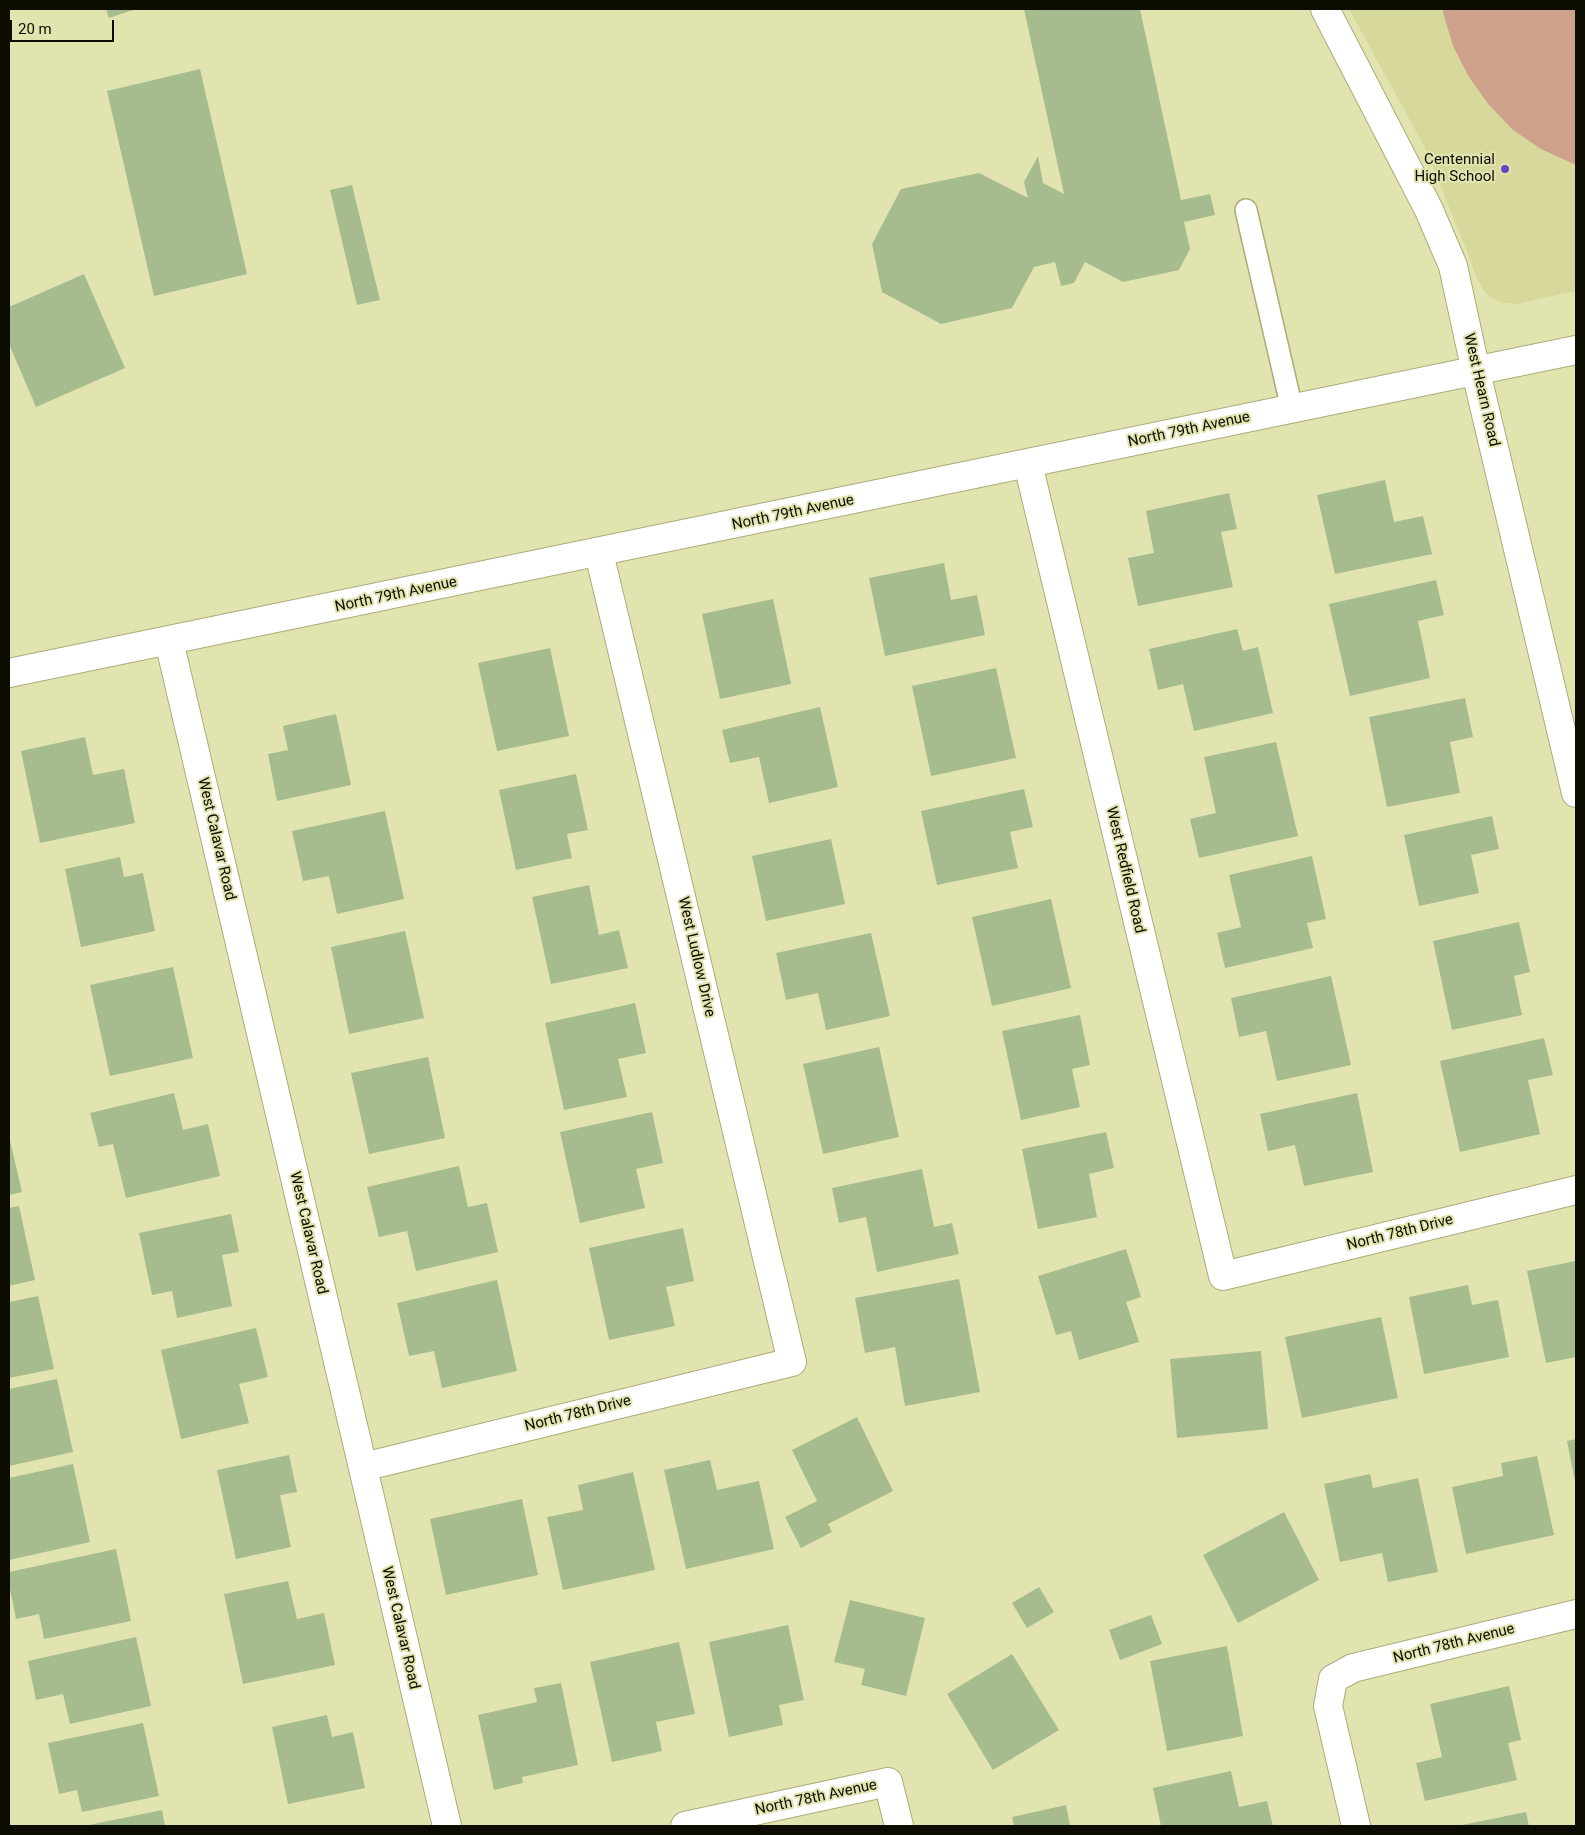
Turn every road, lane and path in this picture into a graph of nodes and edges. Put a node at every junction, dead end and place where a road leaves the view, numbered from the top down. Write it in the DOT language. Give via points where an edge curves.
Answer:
graph roads {
  1 [pos="1325,9"];
  2 [pos="1246,210"];
  3 [pos="1576,350"];
  4 [pos="1476,372"];
  5 [pos="1292,408"];
  6 [pos="1028,464"];
  7 [pos="599,553"];
  8 [pos="169,641"];
  9 [pos="9,673"];
  10 [pos="1576,793"];
  11 [pos="1576,1190"];
  12 [pos="1223,1276"];
  13 [pos="792,1362"];
  14 [pos="363,1467"];
  15 [pos="1576,1614"];
  16 [pos="446,1826"];
  17 [pos="686,1826"];
  18 [pos="899,1826"];
  19 [pos="1356,1826"];
  1 -- 4 [label="street, West Hearn Road" via="1429,210 1453,266"];
  2 -- 5 [label="lane"];
  3 -- 4 [label="street, North 79th Avenue"];
  4 -- 5 [label="street, North 79th Avenue"];
  4 -- 10 [label="street, West Hearn Road"];
  5 -- 6 [label="street, North 79th Avenue"];
  6 -- 7 [label="street, North 79th Avenue"];
  6 -- 12 [label="street, West Redfield Road"];
  7 -- 8 [label="street, North 79th Avenue"];
  7 -- 13 [label="street, West Ludlow Drive"];
  8 -- 9 [label="street, North 79th Avenue"];
  8 -- 14 [label="street, West Calavar Road"];
  11 -- 12 [label="street, North 78th Drive"];
  13 -- 14 [label="street, North 78th Drive"];
  14 -- 16 [label="street, West Calavar Road"];
  15 -- 19 [label="street, North 78th Avenue" via="1353,1668 1333,1679 1328,1706"];
  17 -- 18 [label="street, North 78th Avenue" via="888,1782"];
}
